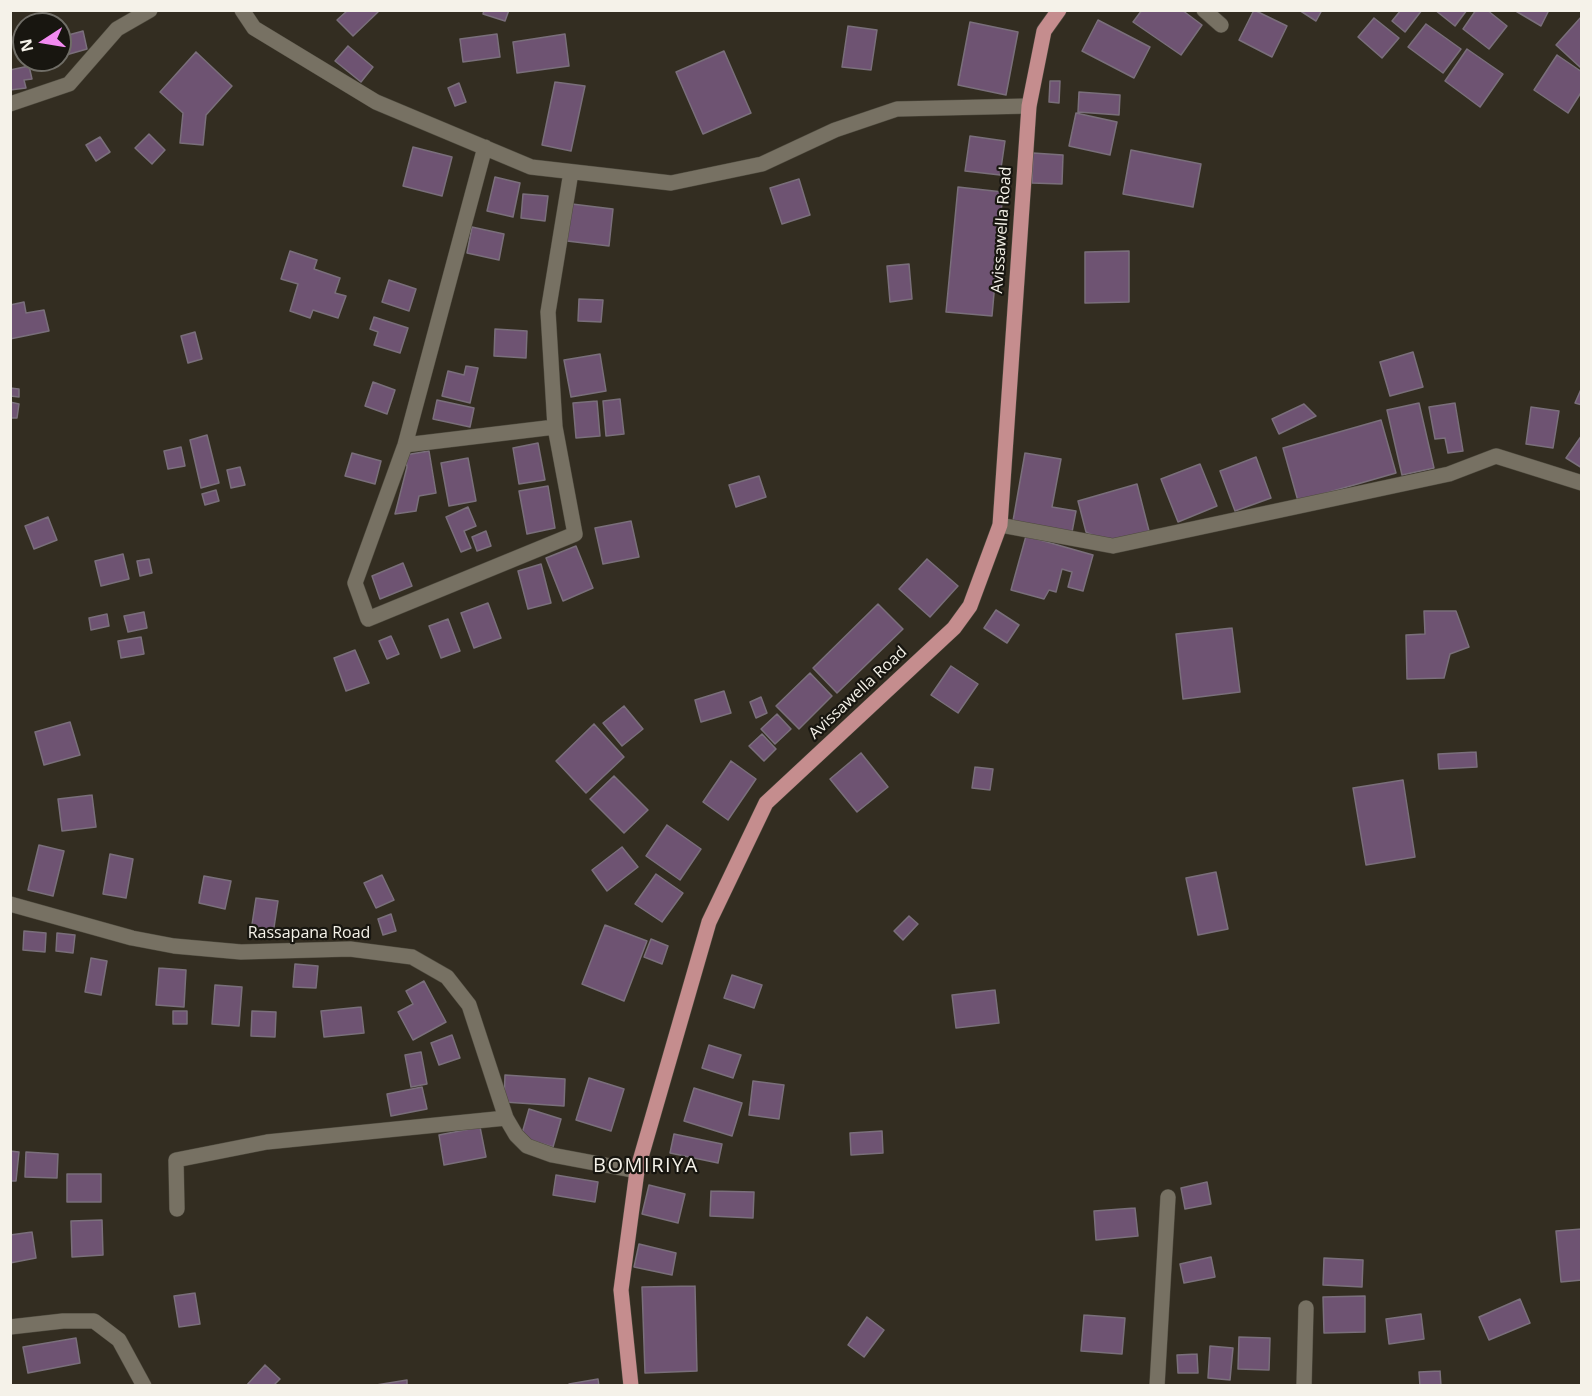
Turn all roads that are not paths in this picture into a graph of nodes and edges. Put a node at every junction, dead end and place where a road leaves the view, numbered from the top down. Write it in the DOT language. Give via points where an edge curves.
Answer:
graph roads {
  1 [pos="150,10"];
  2 [pos="242,10"];
  3 [pos="1059,10"];
  4 [pos="1204,10"];
  5 [pos="1221,25"];
  6 [pos="10,104"];
  7 [pos="1029,106"];
  8 [pos="485,147"];
  9 [pos="571,172"];
  10 [pos="555,426"];
  11 [pos="405,445"];
  12 [pos="1581,483"];
  13 [pos="1000,525"];
  14 [pos="10,904"];
  15 [pos="506,1118"];
  16 [pos="638,1171"];
  17 [pos="1168,1197"];
  18 [pos="177,1209"];
  19 [pos="1306,1308"];
  20 [pos="10,1327"];
  21 [pos="144,1386"];
  22 [pos="631,1386"];
  23 [pos="1158,1386"];
  24 [pos="1304,1386"];
  1 -- 6 [label="street" via="117,28 69,84"];
  2 -- 8 [label="street" via="254,28 376,102"];
  3 -- 7 [label="main road, Avissawella Road" via="1044,31"];
  4 -- 5 [label="street"];
  7 -- 9 [label="street" via="897,109 835,130 762,164 671,183"];
  7 -- 13 [label="main road, Avissawella Road"];
  8 -- 9 [label="street" via="531,167"];
  8 -- 11 [label="street"];
  9 -- 10 [label="street" via="548,312"];
  10 -- 11 [label="street"];
  10 -- 11 [label="street" via="575,534 368,619 355,583"];
  12 -- 13 [label="street" via="1496,456 1449,474 1113,546"];
  13 -- 16 [label="main road, Avissawella Road" via="970,606 954,628 766,803 710,922"];
  14 -- 15 [label="street, Rassapana Road" via="174,946 241,952 350,949 412,957 447,977 468,1005"];
  15 -- 16 [label="street, Rassapana Road" via="516,1135 540,1152"];
  15 -- 18 [label="street" via="267,1142 176,1160"];
  16 -- 22 [label="main road, Avissawella Road" via="621,1290"];
  17 -- 23 [label="street"];
  19 -- 24 [label="street"];
  20 -- 21 [label="street" via="94,1321 119,1340"];
}
